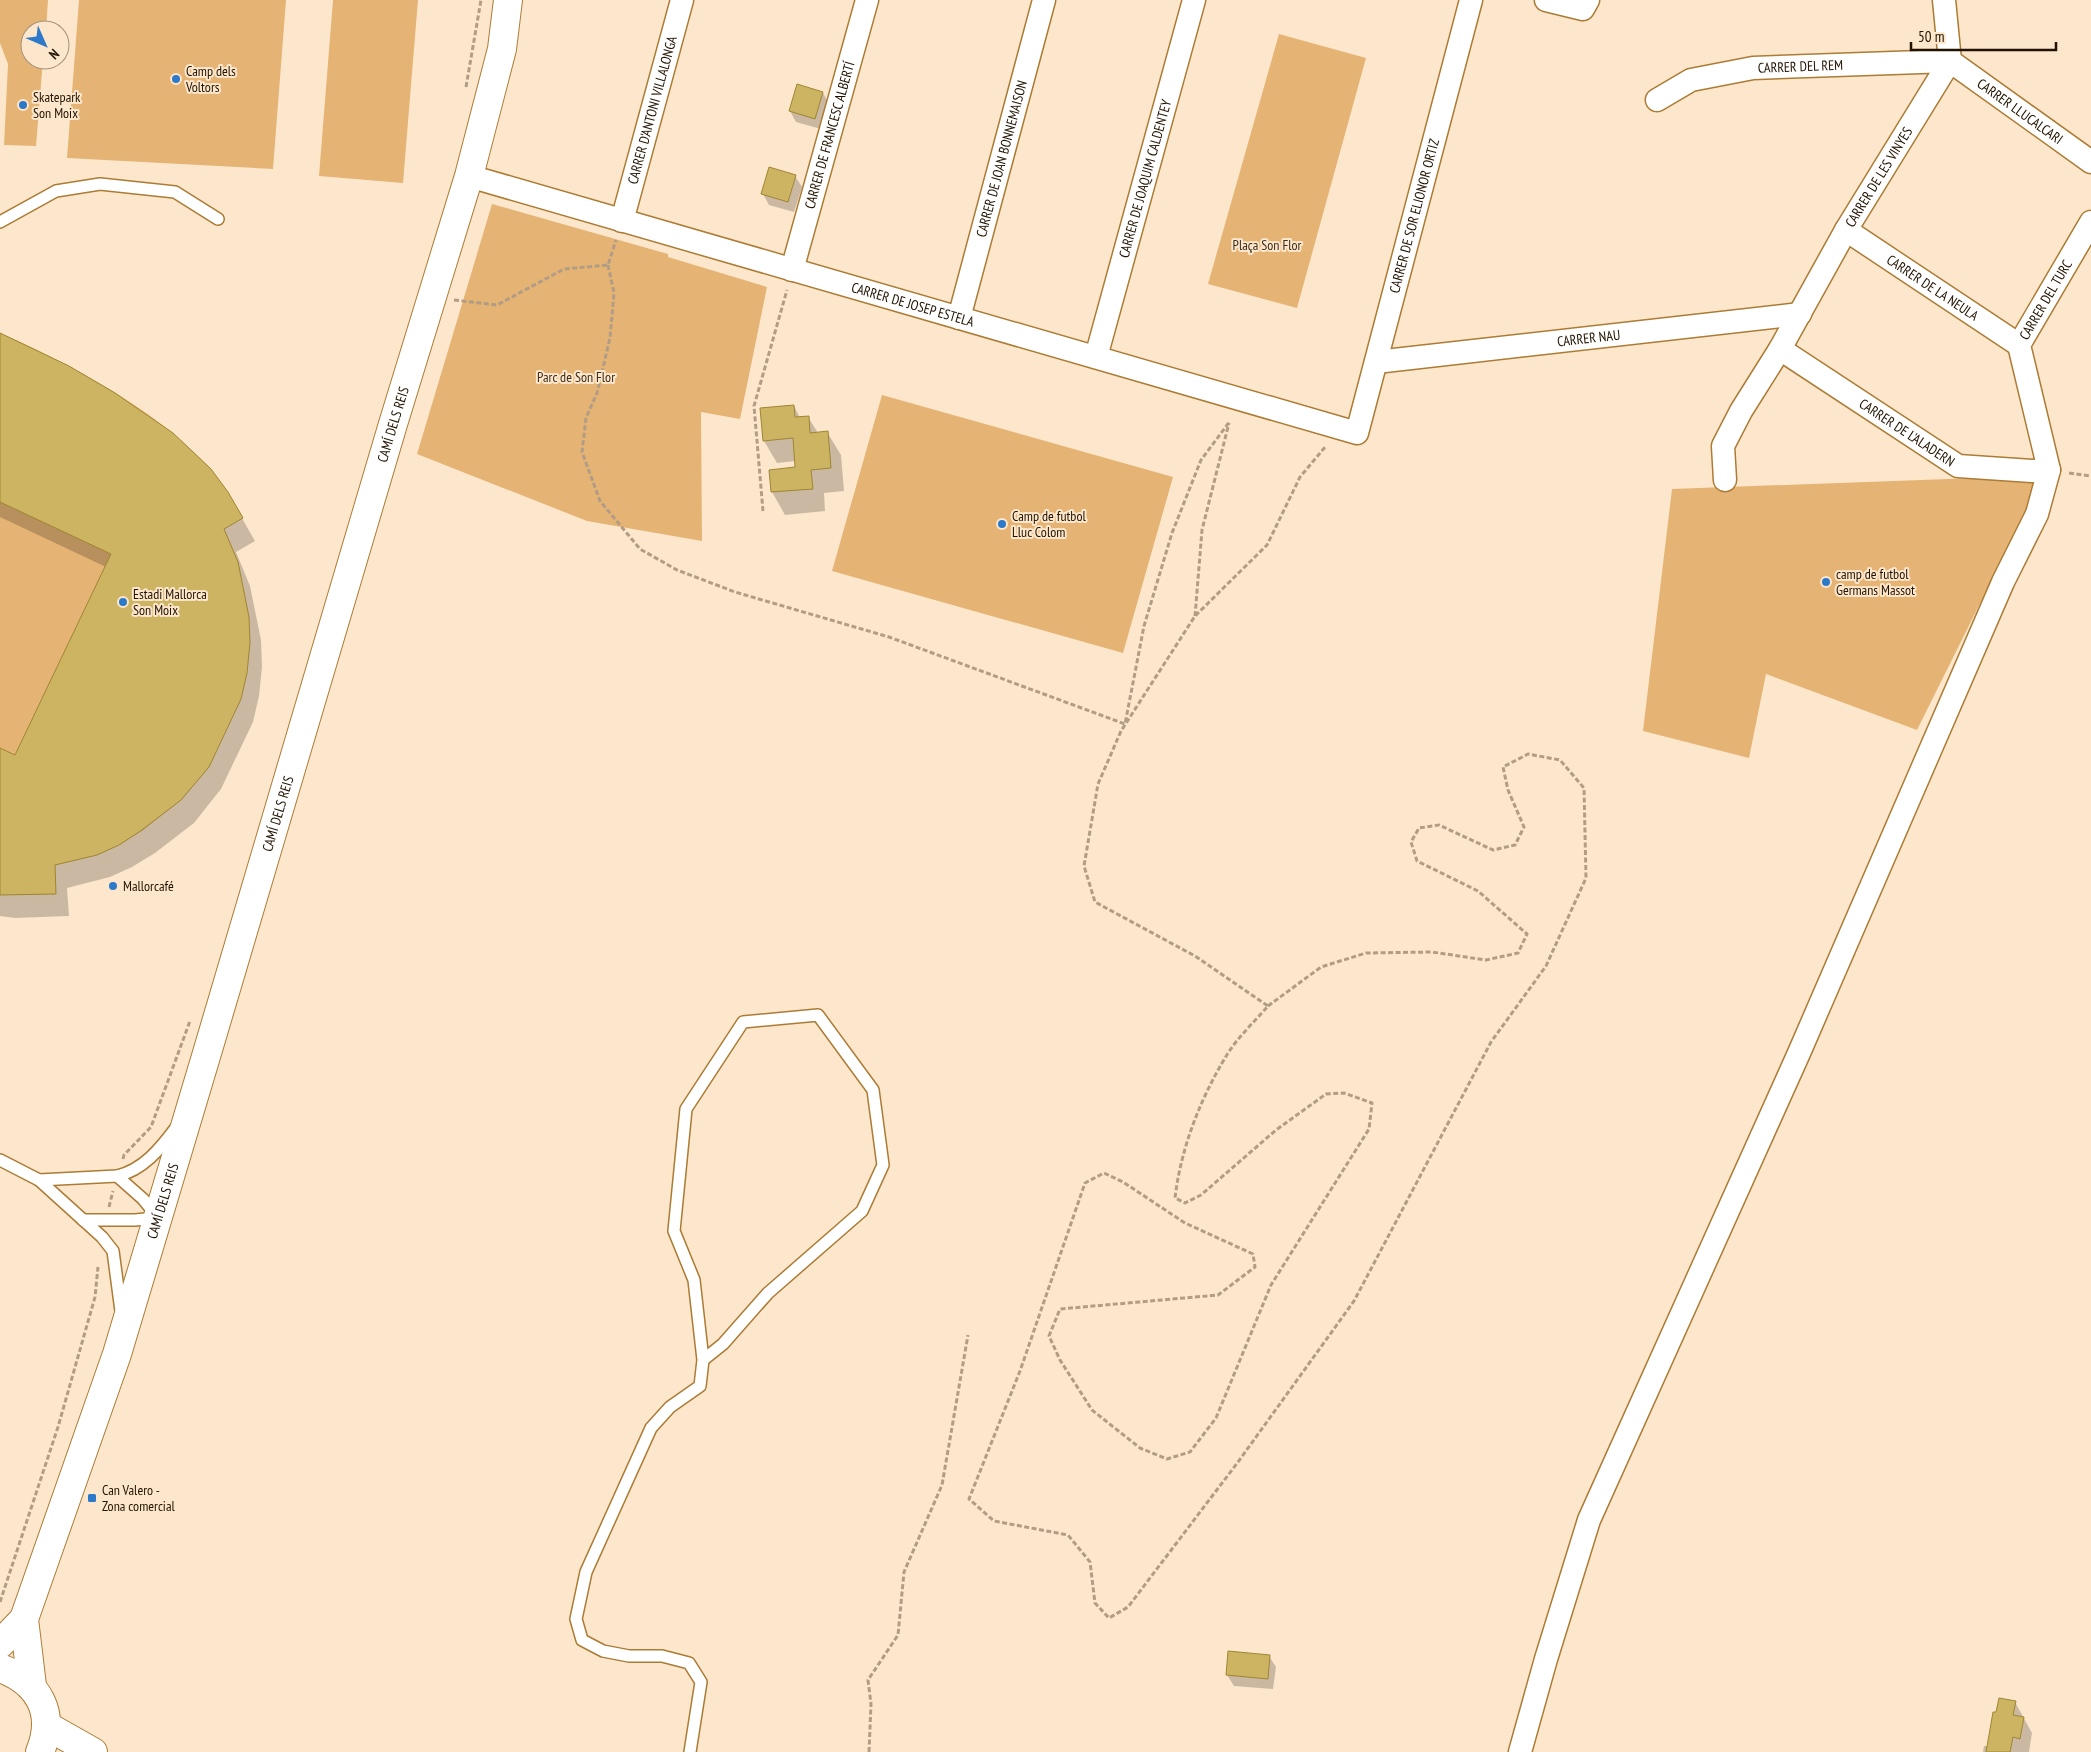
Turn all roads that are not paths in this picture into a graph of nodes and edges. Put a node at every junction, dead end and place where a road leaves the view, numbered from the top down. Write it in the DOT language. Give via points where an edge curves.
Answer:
graph roads {
  1 [pos="508,0"];
  2 [pos="682,0"];
  3 [pos="867,0"];
  4 [pos="1044,0"];
  5 [pos="1194,0"];
  6 [pos="1471,0"];
  7 [pos="1546,0"];
  8 [pos="1944,0"];
  9 [pos="1585,4"];
  10 [pos="1950,61"];
  11 [pos="1657,100"];
  12 [pos="2091,162"];
  13 [pos="469,176"];
  14 [pos="218,220"];
  15 [pos="622,220"];
  16 [pos="0,222"];
  17 [pos="2091,222"];
  18 [pos="1846,230"];
  19 [pos="792,270"];
  20 [pos="1800,314"];
  21 [pos="959,318"];
  22 [pos="2019,345"];
  23 [pos="1780,349"];
  24 [pos="1096,357"];
  25 [pos="1376,362"];
  26 [pos="1349,430"];
  27 [pos="2049,470"];
  28 [pos="1725,480"];
  29 [pos="191,1108"];
  30 [pos="0,1160"];
  31 [pos="117,1176"];
  32 [pos="39,1180"];
  33 [pos="158,1217"];
  34 [pos="83,1220"];
  35 [pos="124,1333"];
  36 [pos="703,1360"];
  37 [pos="24,1619"];
  38 [pos="0,1644"];
  39 [pos="0,1668"];
  40 [pos="32,1686"];
  41 [pos="46,1726"];
  42 [pos="40,1752"];
  43 [pos="94,1752"];
  44 [pos="690,1752"];
  45 [pos="1520,1752"];
  1 -- 13 [label="street, CAMÍ DELS REIS" via="502,48"];
  2 -- 15 [label="street, CARRER D'ANTONI VILLALONGA"];
  3 -- 19 [label="street, CARRER DE FRANCESC ALBERTÍ"];
  4 -- 21 [label="street, CARRER DE JOAN BONNEMAISON"];
  5 -- 24 [label="street, CARRER DE JOAQUIM CALDENTEY"];
  6 -- 25 [label="street, CARRER DE SOR ELIONOR ORTIZ"];
  7 -- 9 [label="street"];
  8 -- 10 [label="street"];
  10 -- 11 [label="street, CARRER DEL REM" via="1753,68 1691,80"];
  10 -- 12 [label="street, CARRER LLUCALCARI"];
  10 -- 18 [label="street, CARRER DE LES VINYES"];
  13 -- 15 [label="street, CARRER DE JOSEP ESTELA"];
  13 -- 29 [label="street, CAMÍ DELS REIS"];
  14 -- 16 [label="lane" via="175,192 100,184 56,192"];
  15 -- 19 [label="street, CARRER DE JOSEP ESTELA"];
  17 -- 22 [label="street, CARRER DEL TURC"];
  18 -- 20 [label="street, CARRER DE LES VINYES"];
  18 -- 22 [label="street, CARRER DE LA NEULA"];
  19 -- 21 [label="street, CARRER DE JOSEP ESTELA"];
  20 -- 23 [label="street, CARRER DE LES VINYES"];
  20 -- 25 [label="street, CARRER NAU"];
  21 -- 24 [label="street, CARRER DE JOSEP ESTELA"];
  22 -- 27 [label="street, CARRER DEL TURC"];
  23 -- 27 [label="street, CARRER DE L'ALADERN" via="1958,466"];
  23 -- 28 [label="street" via="1723,446"];
  24 -- 26 [label="street, CARRER DE JOSEP ESTELA"];
  25 -- 26 [label="street, CARRER DE SOR ELIONOR ORTIZ"];
  27 -- 45 [label="street" via="2037,514 1996,599 1799,1053 1589,1520"];
  29 -- 31 [label="lane" via="158,1151 130,1173"];
  29 -- 33 [label="street, CAMÍ DELS REIS"];
  30 -- 32 [label="lane"];
  31 -- 32 [label="lane"];
  31 -- 33 [label="lane"];
  32 -- 34 [label="lane"];
  33 -- 34 [label="lane"];
  33 -- 35 [label="street, CAMÍ DELS REIS"];
  34 -- 35 [label="lane" via="113,1252"];
  35 -- 37 [label="street, CAMÍ DELS REIS"];
  36 -- 36 [label="lane" via="723,1344 768,1293 862,1211 883,1165 874,1090 818,1015 743,1022 686,1109 674,1231 694,1280"];
  36 -- 44 [label="lane" via="700,1386 670,1407 651,1428 586,1572 576,1619 582,1640 603,1651 629,1656 662,1656 689,1663 701,1682"];
  37 -- 38 [label="street"];
  37 -- 40 [label="street"];
  39 -- 40 [label="street" via="18,1674"];
  40 -- 41 [label="street" via="45,1711"];
  41 -- 42 [label="street"];
  41 -- 43 [label="street"];
}
